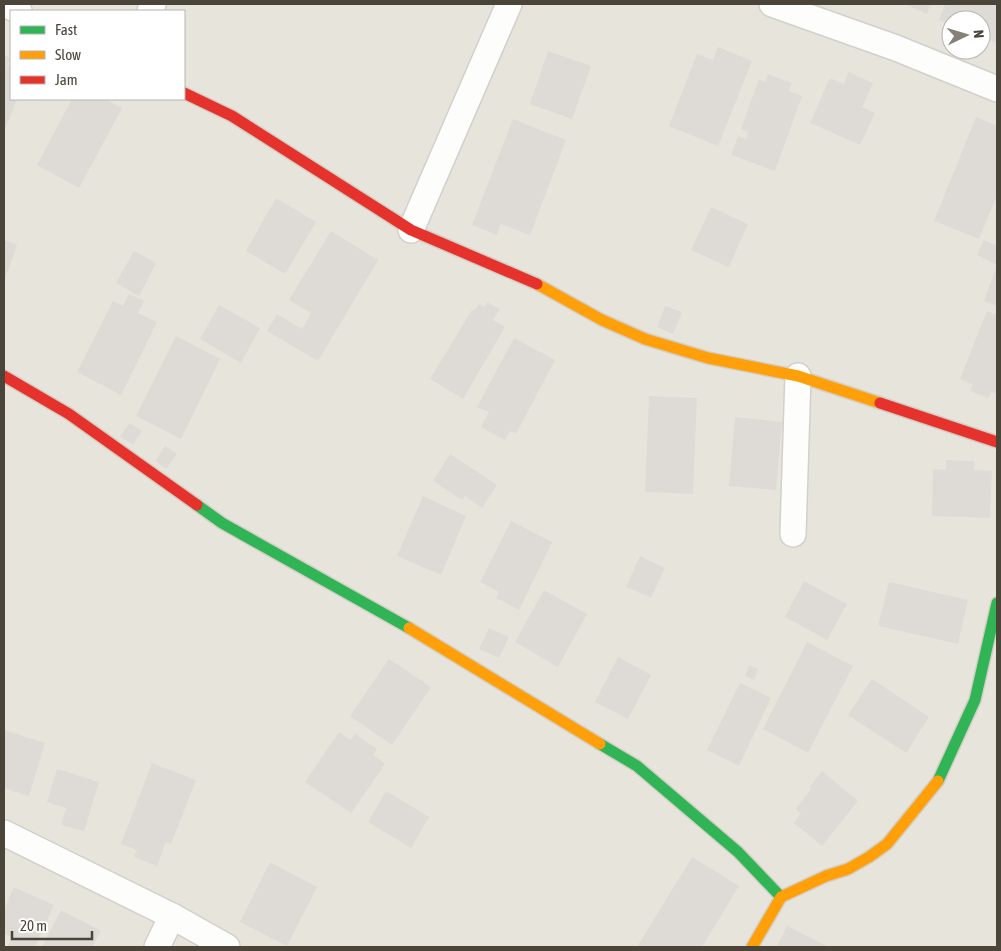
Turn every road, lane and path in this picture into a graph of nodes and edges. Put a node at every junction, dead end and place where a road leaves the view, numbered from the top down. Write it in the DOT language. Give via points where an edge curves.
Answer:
graph roads {
  1 [pos="4,4"];
  2 [pos="509,4"];
  3 [pos="772,4"];
  4 [pos="17,10"];
  5 [pos="997,89"];
  6 [pos="185,94"];
  7 [pos="411,230"];
  8 [pos="4,376"];
  9 [pos="798,376"];
  10 [pos="997,442"];
  11 [pos="794,534"];
  12 [pos="997,603"];
  13 [pos="4,833"];
  14 [pos="781,897"];
  15 [pos="172,916"];
  16 [pos="157,947"];
  17 [pos="227,947"];
  18 [pos="752,947"];
  1 -- 4 [label="street"];
  2 -- 7 [label="street"];
  3 -- 5 [label="street" via="896,48"];
  6 -- 7 [label="street" via="232,116"];
  7 -- 9 [label="street" via="535,283 602,320 645,339 708,358"];
  8 -- 14 [label="street" via="69,414 222,523 418,633 637,766 738,852"];
  9 -- 10 [label="street"];
  9 -- 11 [label="street"];
  12 -- 14 [label="street" via="975,700 939,779 887,844 848,869"];
  13 -- 15 [label="street"];
  14 -- 18 [label="street"];
  15 -- 16 [label="street"];
  15 -- 17 [label="street"];
}
